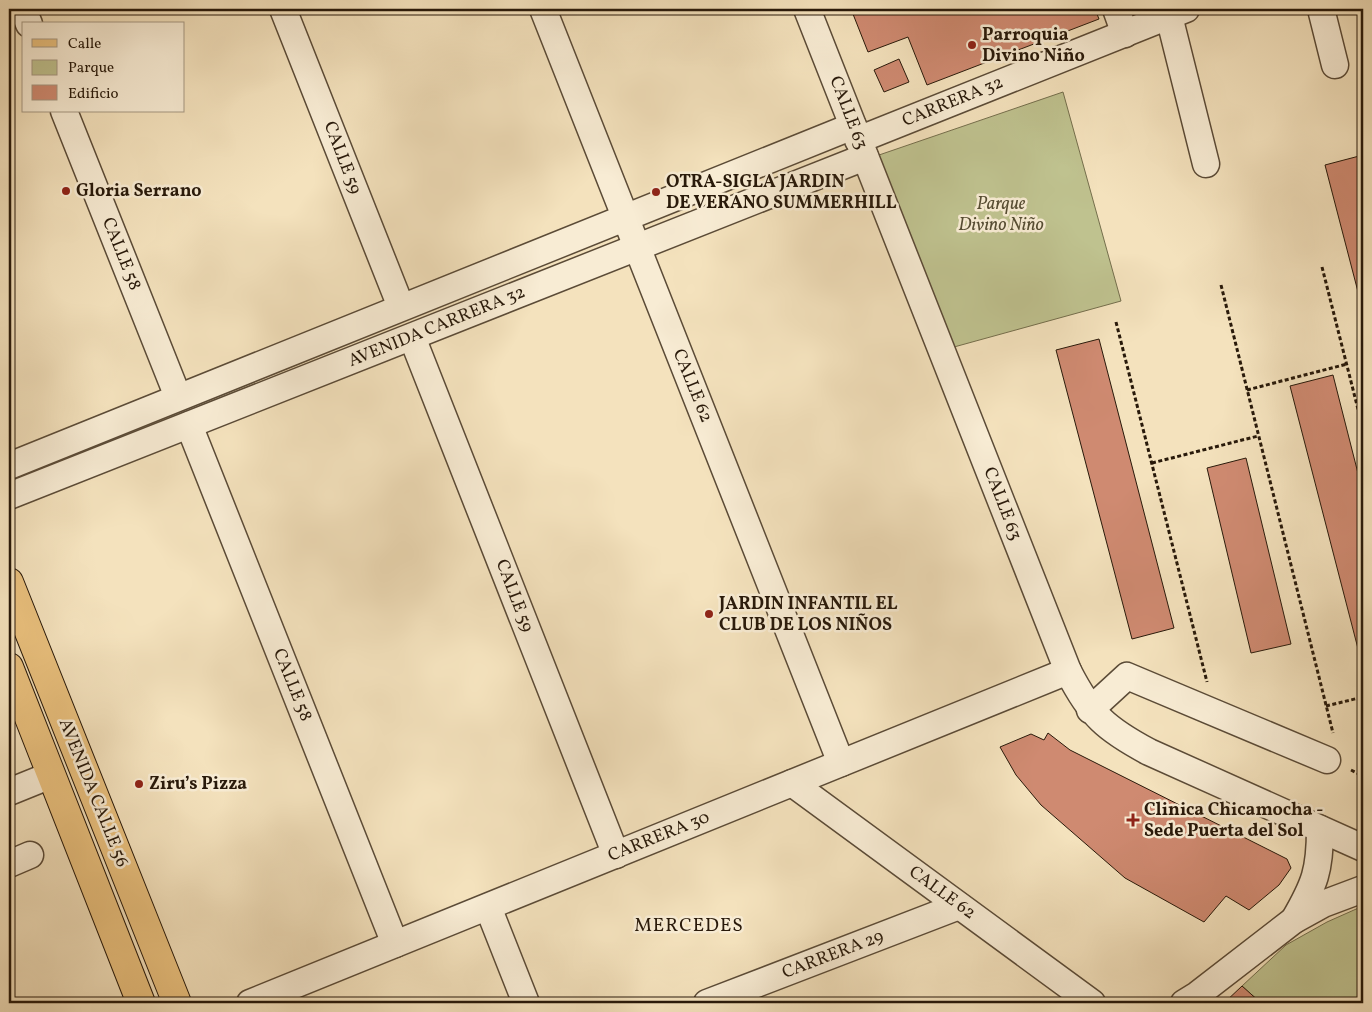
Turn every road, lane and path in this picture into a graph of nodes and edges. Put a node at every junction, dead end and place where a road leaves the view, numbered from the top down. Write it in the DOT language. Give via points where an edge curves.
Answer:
graph roads {
  1 [pos="23,9"];
  2 [pos="283,9"];
  3 [pos="543,9"];
  4 [pos="807,9"];
  5 [pos="1116,9"];
  6 [pos="1321,9"];
  7 [pos="1178,12"];
  8 [pos="28,22"];
  9 [pos="1125,34"];
  10 [pos="1335,65"];
  11 [pos="64,112"];
  12 [pos="859,141"];
  13 [pos="1206,164"];
  14 [pos="625,217"];
  15 [pos="637,248"];
  16 [pos="1322,267"];
  17 [pos="1221,285"];
  18 [pos="401,308"];
  19 [pos="1116,322"];
  20 [pos="412,337"];
  21 [pos="1347,364"];
  22 [pos="1247,390"];
  23 [pos="178,398"];
  24 [pos="189,425"];
  25 [pos="1363,429"];
  26 [pos="1258,436"];
  27 [pos="1152,463"];
  28 [pos="9,466"];
  29 [pos="9,496"];
  30 [pos="9,582"];
  31 [pos="9,667"];
  32 [pos="1068,672"];
  33 [pos="1363,697"];
  34 [pos="1326,706"];
  35 [pos="1090,710"];
  36 [pos="1215,712"];
  37 [pos="1331,750"];
  38 [pos="842,763"];
  39 [pos="51,775"];
  40 [pos="792,783"];
  41 [pos="9,792"];
  42 [pos="1320,829"];
  43 [pos="1363,848"];
  44 [pos="616,855"];
  45 [pos="1363,890"];
  46 [pos="959,906"];
  47 [pos="488,907"];
  48 [pos="1294,920"];
  49 [pos="395,944"];
  50 [pos="136,1002"];
  51 [pos="177,1003"];
  52 [pos="250,1003"];
  53 [pos="526,1003"];
  54 [pos="707,1003"];
  55 [pos="1092,1003"];
  56 [pos="1184,1003"];
  1 -- 8 [label="street"];
  2 -- 18 [label="street, CALLE 59"];
  3 -- 14 [label="street, CALLE 62"];
  4 -- 12 [label="street, CALLE 63"];
  5 -- 9 [label="street"];
  6 -- 10 [label="street"];
  7 -- 9 [label="street, CARRERA 32"];
  7 -- 13 [label="street"];
  9 -- 12 [label="street, CARRERA 32"];
  11 -- 23 [label="street, CALLE 58"];
  12 -- 14 [label="street, AVENIDA CARRERA 32"];
  12 -- 15 [label="street, AVENIDA CARRERA 32"];
  12 -- 32 [label="street, CALLE 63"];
  14 -- 15 [label="street, CALLE 62"];
  14 -- 18 [label="street, AVENIDA CARRERA 32"];
  15 -- 20 [label="street, AVENIDA CARRERA 32"];
  15 -- 38 [label="street, CALLE 62"];
  16 -- 21 [label="path"];
  17 -- 22 [label="path"];
  18 -- 23 [label="street, AVENIDA CARRERA 32"];
  19 -- 27 [label="path"];
  20 -- 24 [label="street, AVENIDA CARRERA 32"];
  20 -- 44 [label="street, CALLE 59"];
  21 -- 22 [label="path"];
  21 -- 25 [label="path"];
  22 -- 26 [label="path"];
  23 -- 28 [label="street, AVENIDA CARRERA 32"];
  24 -- 29 [label="street, AVENIDA CARRERA 32"];
  24 -- 49 [label="street, CALLE 58"];
  26 -- 27 [label="path"];
  26 -- 34 [label="path"];
  27 -- 36 [label="path"];
  30 -- 51 [label="main road, AVENIDA CALLE 56"];
  31 -- 39 [label="main road, AVENIDA CALLE 56"];
  32 -- 35 [label="street, CALLE 63"];
  32 -- 38 [label="street, CARRERA 30"];
  33 -- 34 [label="path"];
  34 -- 37 [label="path"];
  35 -- 36 [label="street" via="1127,676"];
  35 -- 42 [label="street, CALLE 63" via="1123,738 1149,752"];
  36 -- 37 [label="street"];
  38 -- 40 [label="street, CARRERA 30"];
  39 -- 41 [label="street"];
  39 -- 50 [label="main road, AVENIDA CALLE 56"];
  40 -- 44 [label="street, CARRERA 30"];
  40 -- 46 [label="street, CALLE 62"];
  42 -- 43 [label="street, CALLE 63"];
  42 -- 48 [label="street" via="1317,873 1310,893"];
  44 -- 47 [label="street, CARRERA 30"];
  45 -- 48 [label="street" via="1323,904"];
  46 -- 54 [label="street, CARRERA 29"];
  46 -- 55 [label="street, CALLE 62"];
  47 -- 49 [label="street, CARRERA 30"];
  47 -- 53 [label="street"];
  48 -- 56 [label="street"];
  49 -- 52 [label="street, CARRERA 30"];
}
